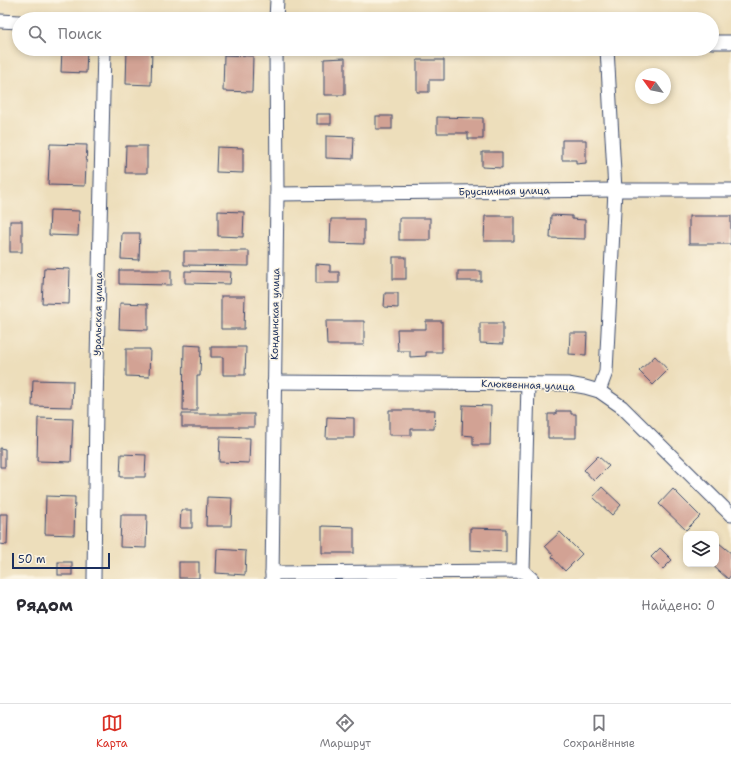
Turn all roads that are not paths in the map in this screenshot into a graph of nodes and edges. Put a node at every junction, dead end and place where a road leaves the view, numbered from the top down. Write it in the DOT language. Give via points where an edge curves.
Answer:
graph roads {
  1 [pos="277,0"];
  2 [pos="276,12"];
  3 [pos="0,21"];
  4 [pos="12,22"];
  5 [pos="719,42"];
  6 [pos="731,42"];
  7 [pos="104,56"];
  8 [pos="276,56"];
  9 [pos="607,56"];
  10 [pos="615,190"];
  11 [pos="731,190"];
  12 [pos="277,194"];
  13 [pos="274,382"];
  14 [pos="528,384"];
  15 [pos="599,391"];
  16 [pos="731,515"];
  17 [pos="528,575"];
  18 [pos="272,576"];
  19 [pos="94,579"];
  1 -- 2 [label="street"];
  3 -- 4 [label="street"];
  5 -- 6 [label="street"];
  7 -- 19 [label="street, Уральская улица"];
  8 -- 12 [label="street, Кондинская улица"];
  9 -- 10 [label="street"];
  10 -- 11 [label="street, Брусничная улица"];
  10 -- 12 [label="street, Брусничная улица"];
  10 -- 15 [label="street" via="606,372"];
  12 -- 13 [label="street, Кондинская улица"];
  13 -- 14 [label="street, Клюквенная улица"];
  13 -- 18 [label="street, Кондинская улица"];
  14 -- 15 [label="street, Клюквенная улица" via="568,384"];
  14 -- 17 [label="street"];
  15 -- 16 [label="street, Клюквенная улица" via="622,407"];
  17 -- 18 [label="street"];
}
